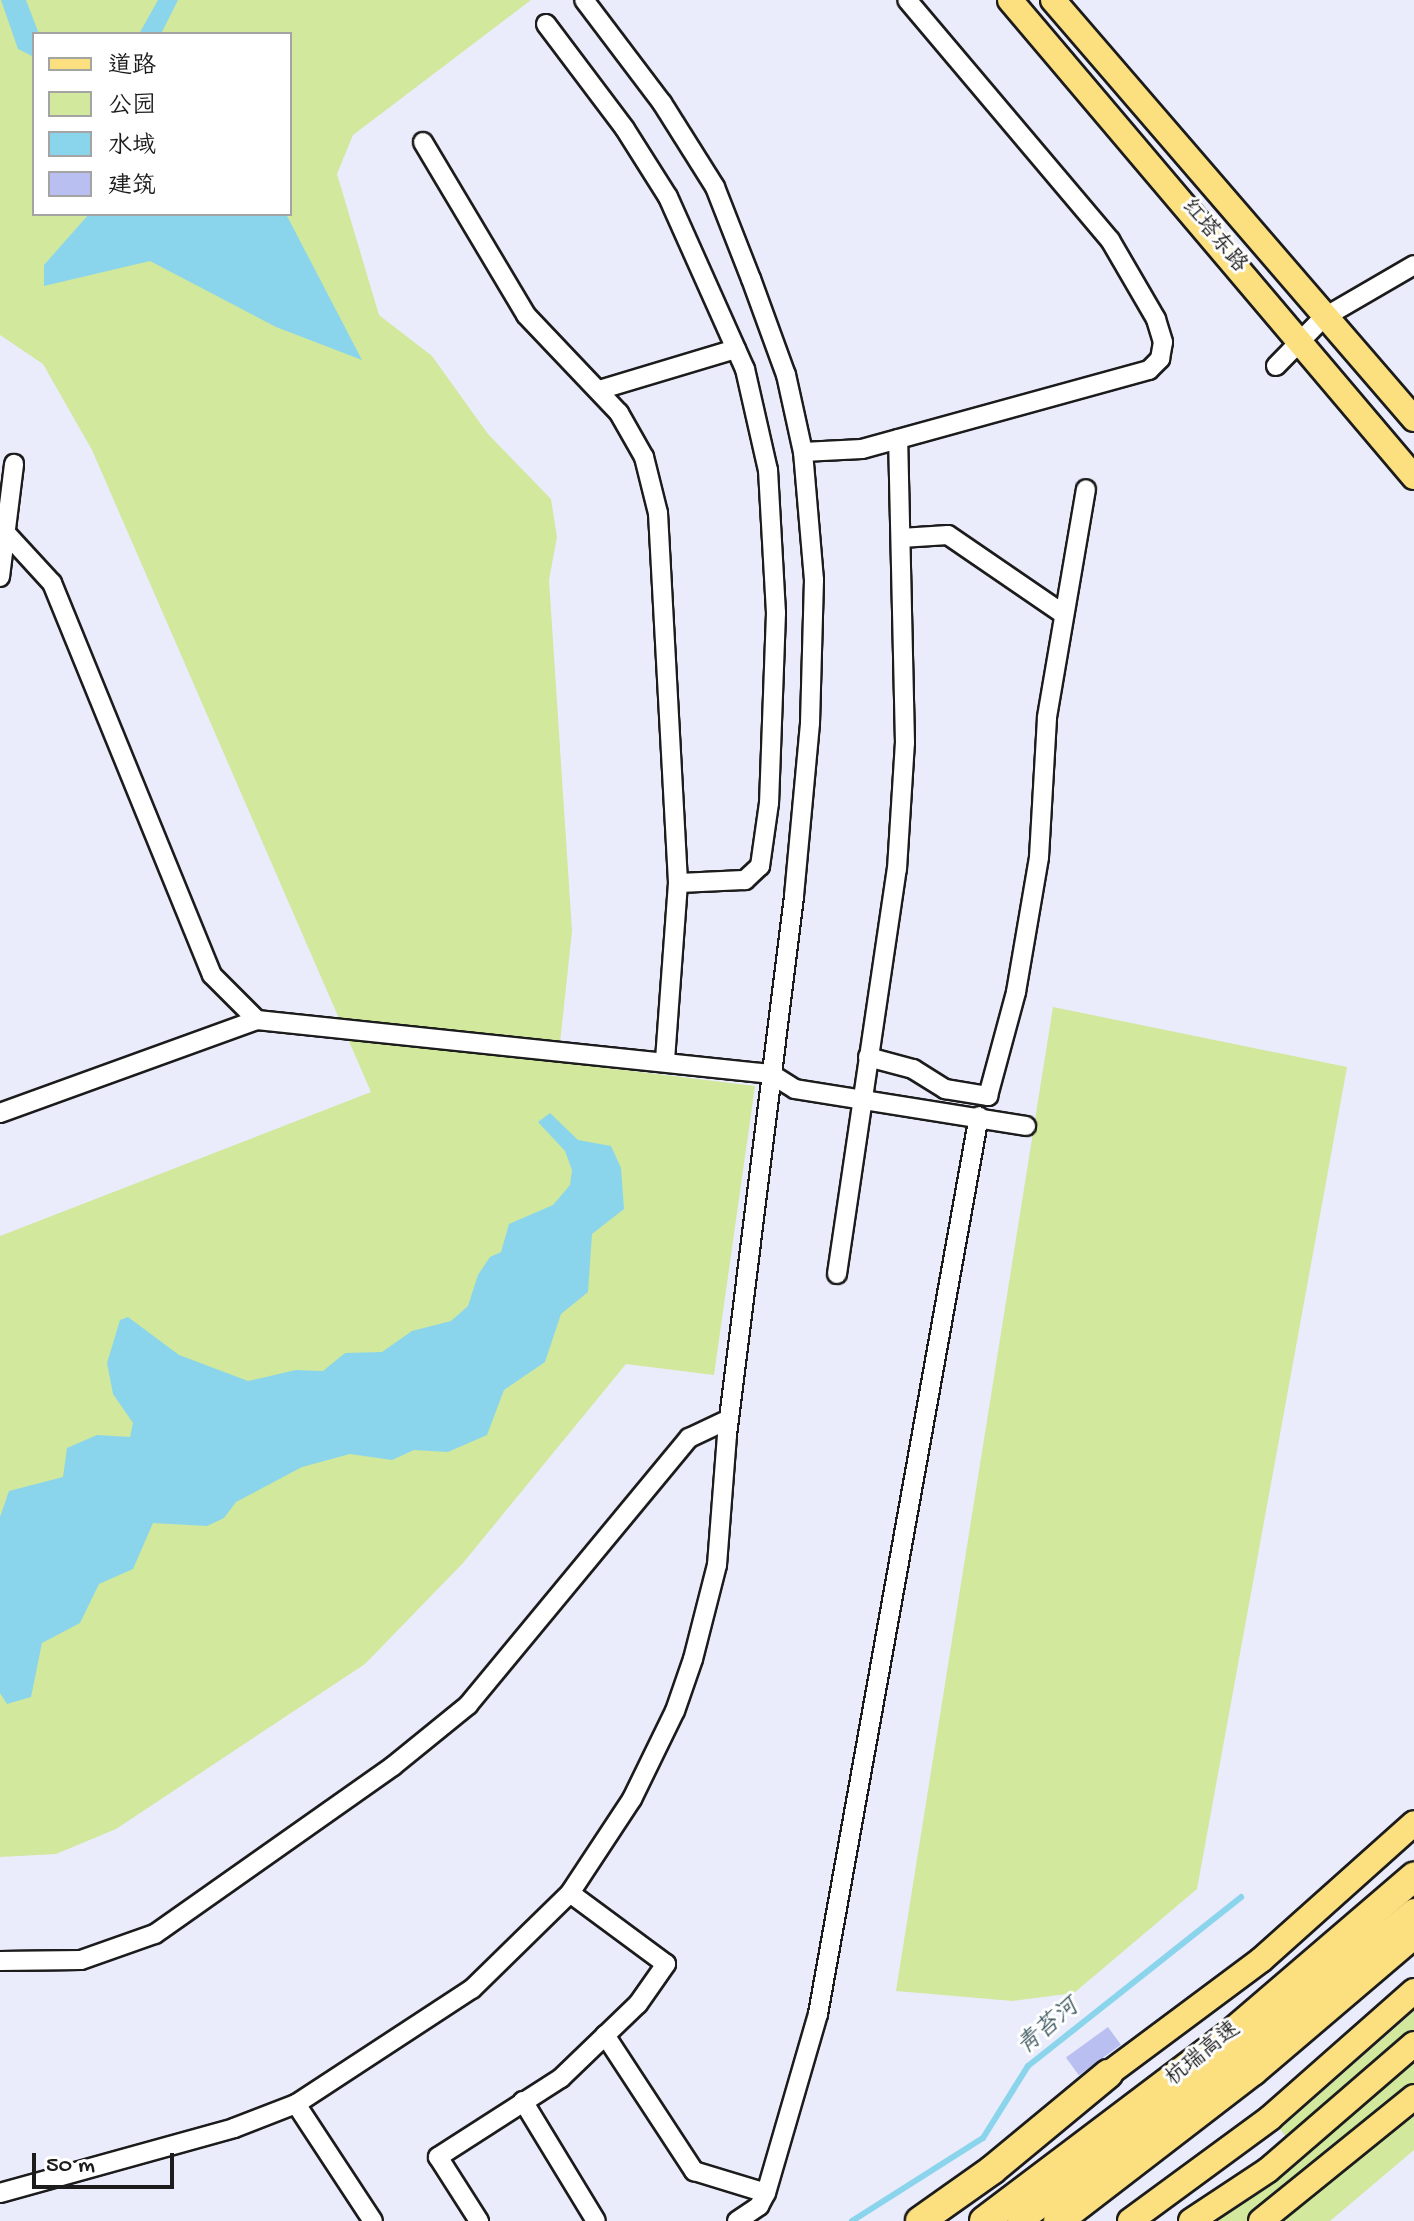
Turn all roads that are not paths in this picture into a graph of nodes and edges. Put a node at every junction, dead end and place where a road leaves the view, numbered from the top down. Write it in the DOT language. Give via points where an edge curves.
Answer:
graph roads {
  1 [pos="584,0"];
  2 [pos="907,0"];
  3 [pos="1010,0"];
  4 [pos="1053,0"];
  5 [pos="546,24"];
  6 [pos="423,142"];
  7 [pos="1414,265"];
  8 [pos="1323,318"];
  9 [pos="1300,341"];
  10 [pos="736,349"];
  11 [pos="1276,366"];
  12 [pos="599,390"];
  13 [pos="1414,419"];
  14 [pos="898,439"];
  15 [pos="803,452"];
  16 [pos="14,464"];
  17 [pos="1414,477"];
  18 [pos="1086,489"];
  19 [pos="6,533"];
  20 [pos="901,538"];
  21 [pos="0,577"];
  22 [pos="1062,613"];
  23 [pos="678,883"];
  24 [pos="257,1020"];
  25 [pos="868,1057"];
  26 [pos="665,1061"];
  27 [pos="771,1074"];
  28 [pos="862,1099"];
  29 [pos="0,1113"];
  30 [pos="979,1116"];
  31 [pos="1026,1126"];
  32 [pos="837,1274"];
  33 [pos="729,1419"];
  34 [pos="1414,1823"];
  35 [pos="1414,1877"];
  36 [pos="570,1893"];
  37 [pos="1414,1911"];
  38 [pos="1414,1934"];
  39 [pos="0,1961"];
  40 [pos="1414,1991"];
  41 [pos="605,2035"];
  42 [pos="1414,2044"];
  43 [pos="1108,2074"];
  44 [pos="1414,2097"];
  45 [pos="523,2101"];
  46 [pos="296,2104"];
  47 [pos="0,2193"];
  48 [pos="766,2193"];
  49 [pos="373,2221"];
  50 [pos="479,2221"];
  51 [pos="596,2221"];
  52 [pos="737,2221"];
  53 [pos="920,2221"];
  54 [pos="984,2221"];
  55 [pos="1020,2221"];
  56 [pos="1058,2221"];
  57 [pos="1130,2221"];
  58 [pos="1191,2221"];
  59 [pos="1261,2221"];
  1 -- 15 [label="street" via="662,103 715,187 786,375"];
  2 -- 14 [label="street" via="1110,240 1156,319 1163,342 1160,359 1149,370"];
  3 -- 9 [label="main road, 红塔东路"];
  4 -- 8 [label="main road, 红塔东路"];
  5 -- 10 [label="street" via="625,129 668,197"];
  6 -- 12 [label="street" via="526,315"];
  7 -- 8 [label="street"];
  8 -- 9 [label="street"];
  8 -- 13 [label="main road, 红塔东路"];
  9 -- 11 [label="street"];
  9 -- 17 [label="main road, 红塔东路"];
  10 -- 12 [label="street"];
  10 -- 23 [label="street" via="768,470 776,613 769,803 760,866 745,880"];
  12 -- 23 [label="street" via="644,457 658,513"];
  14 -- 15 [label="street" via="862,449"];
  14 -- 20 [label="street"];
  15 -- 27 [label="street" via="814,580 810,723"];
  16 -- 19 [label="street"];
  18 -- 22 [label="street"];
  19 -- 21 [label="street"];
  19 -- 24 [label="street" via="52,583 212,975"];
  20 -- 22 [label="street" via="948,535"];
  20 -- 25 [label="street" via="905,743 897,869"];
  22 -- 25 [label="street" via="1047,717 1039,857 1016,992 988,1096 945,1089 913,1069"];
  23 -- 26 [label="street"];
  24 -- 26 [label="street"];
  24 -- 29 [label="street"];
  25 -- 28 [label="street"];
  26 -- 27 [label="street"];
  27 -- 28 [label="street" via="795,1089"];
  27 -- 33 [label="street"];
  28 -- 30 [label="street"];
  28 -- 32 [label="street"];
  30 -- 31 [label="street"];
  30 -- 48 [label="street" via="818,2014"];
  33 -- 36 [label="street" via="717,1565 693,1659 675,1711 632,1799"];
  33 -- 39 [label="street" via="689,1438 468,1705 393,1766 155,1934 81,1960"];
  34 -- 43 [label="main road" via="1261,1960"];
  35 -- 54 [label="highway, 杭瑞高速" via="1226,2038"];
  36 -- 41 [label="street" via="666,1964 638,2004"];
  36 -- 46 [label="street" via="472,1989"];
  37 -- 55 [label="main road" via="1261,2038"];
  38 -- 56 [label="highway, 杭瑞高速" via="1253,2071"];
  40 -- 57 [label="main road" via="1270,2118"];
  41 -- 45 [label="street" via="561,2078"];
  41 -- 48 [label="street" via="694,2171"];
  42 -- 58 [label="main road" via="1268,2170"];
  43 -- 53 [label="highway" via="992,2170"];
  44 -- 59 [label="main road"];
  45 -- 50 [label="street" via="438,2157"];
  45 -- 51 [label="street"];
  46 -- 47 [label="street" via="234,2128"];
  46 -- 49 [label="street"];
  48 -- 52 [label="street" via="759,2206"];
}
